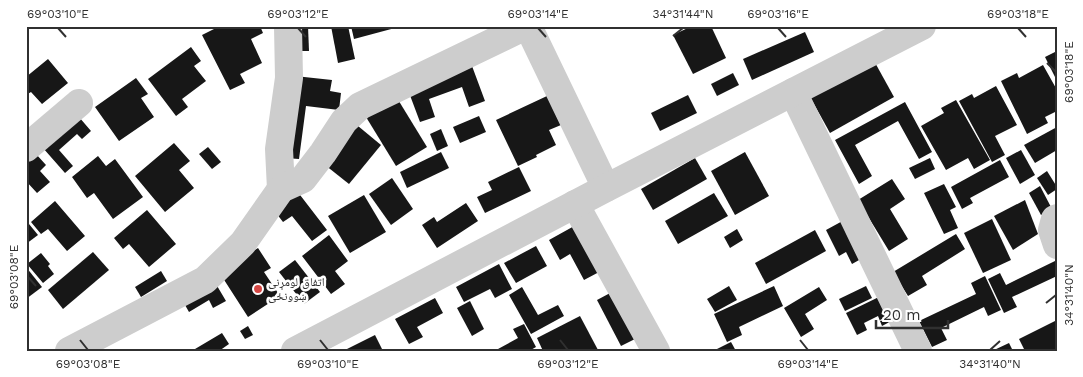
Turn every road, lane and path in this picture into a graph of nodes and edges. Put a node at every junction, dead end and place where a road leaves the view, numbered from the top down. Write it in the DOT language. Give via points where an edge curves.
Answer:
graph roads {
  1 [pos="288,26"];
  2 [pos="527,26"];
  3 [pos="922,26"];
  4 [pos="793,92"];
  5 [pos="79,104"];
  6 [pos="26,148"];
  7 [pos="606,188"];
  8 [pos="281,189"];
  9 [pos="575,204"];
  10 [pos="1057,218"];
  11 [pos="1057,245"];
  12 [pos="69,351"];
  13 [pos="295,351"];
  14 [pos="656,351"];
  15 [pos="918,351"];
  1 -- 8 [label="street" via="289,78 279,148"];
  2 -- 7 [label="street"];
  2 -- 8 [label="street" via="360,106 344,121 302,179"];
  3 -- 4 [label="street"];
  4 -- 7 [label="street"];
  4 -- 15 [label="street"];
  5 -- 6 [label="street"];
  7 -- 9 [label="street"];
  8 -- 12 [label="street" via="243,243 205,280"];
  9 -- 13 [label="street"];
  9 -- 14 [label="street"];
  10 -- 11 [label="street" via="1054,218 1052,230"];
}
